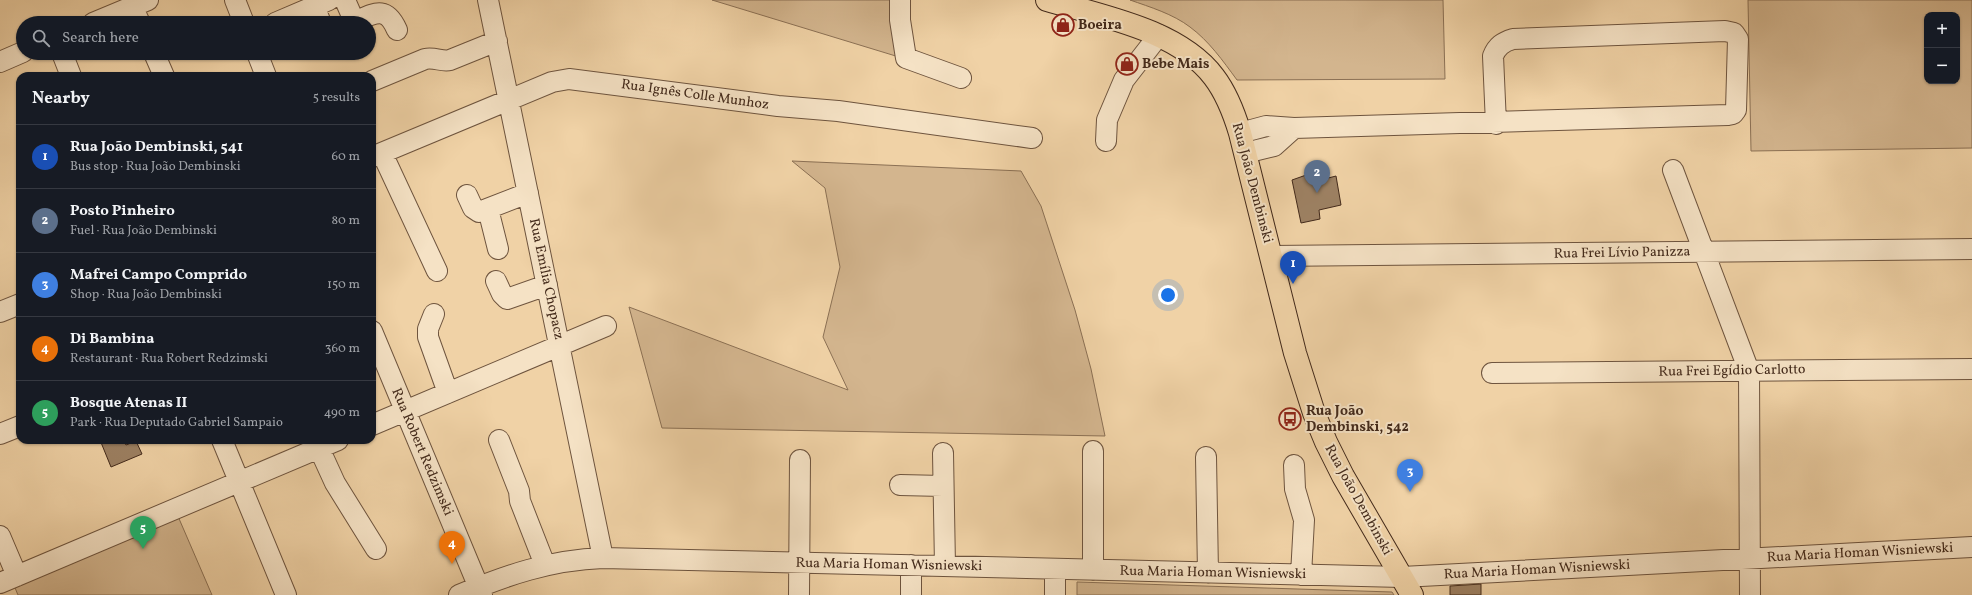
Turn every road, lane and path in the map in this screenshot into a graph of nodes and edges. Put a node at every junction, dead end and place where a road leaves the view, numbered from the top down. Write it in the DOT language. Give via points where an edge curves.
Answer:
graph roads {
  1 [pos="234,0"];
  2 [pos="345,0"];
  3 [pos="488,0"];
  4 [pos="900,0"];
  5 [pos="1047,0"];
  6 [pos="142,6"];
  7 [pos="321,10"];
  8 [pos="113,16"];
  9 [pos="241,16"];
  10 [pos="300,16"];
  11 [pos="352,16"];
  12 [pos="369,16"];
  13 [pos="397,30"];
  14 [pos="1159,35"];
  15 [pos="497,41"];
  16 [pos="16,55"];
  17 [pos="65,60"];
  18 [pos="157,60"];
  19 [pos="260,60"];
  20 [pos="0,62"];
  21 [pos="69,72"];
  22 [pos="162,72"];
  23 [pos="264,72"];
  24 [pos="961,78"];
  25 [pos="376,79"];
  26 [pos="509,100"];
  27 [pos="1496,124"];
  28 [pos="1294,128"];
  29 [pos="1240,133"];
  30 [pos="1032,138"];
  31 [pos="1106,141"];
  32 [pos="1245,154"];
  33 [pos="377,155"];
  34 [pos="1673,170"];
  35 [pos="528,193"];
  36 [pos="467,195"];
  37 [pos="488,209"];
  38 [pos="498,249"];
  39 [pos="1972,249"];
  40 [pos="1703,252"];
  41 [pos="1271,256"];
  42 [pos="437,271"];
  43 [pos="496,281"];
  44 [pos="547,285"];
  45 [pos="16,306"];
  46 [pos="0,312"];
  47 [pos="434,314"];
  48 [pos="606,326"];
  49 [pos="376,341"];
  50 [pos="559,346"];
  51 [pos="1972,369"];
  52 [pos="1749,371"];
  53 [pos="1492,373"];
  54 [pos="448,393"];
  55 [pos="405,411"];
  56 [pos="376,423"];
  57 [pos="16,428"];
  58 [pos="0,434"];
  59 [pos="499,440"];
  60 [pos="224,444"];
  61 [pos="328,444"];
  62 [pos="316,449"];
  63 [pos="1094,451"];
  64 [pos="943,453"];
  65 [pos="1206,457"];
  66 [pos="800,460"];
  67 [pos="1294,465"];
  68 [pos="239,482"];
  69 [pos="900,486"];
  70 [pos="943,486"];
  71 [pos="335,509"];
  72 [pos="0,536"];
  73 [pos="1972,547"];
  74 [pos="376,549"];
  75 [pos="603,558"];
  76 [pos="1750,559"];
  77 [pos="799,562"];
  78 [pos="545,565"];
  79 [pos="911,565"];
  80 [pos="945,566"];
  81 [pos="1055,569"];
  82 [pos="1092,570"];
  83 [pos="1208,573"];
  84 [pos="1301,575"];
  85 [pos="8,580"];
  86 [pos="1407,586"];
  87 [pos="480,591"];
  88 [pos="286,595"];
  89 [pos="459,595"];
  90 [pos="799,595"];
  91 [pos="911,595"];
  92 [pos="1055,595"];
  93 [pos="1750,595"];
  1 -- 9 [label="street"];
  2 -- 11 [label="street"];
  3 -- 15 [label="street, Rua Emília Chopacz"];
  4 -- 24 [label="street" via="900,20 906,58"];
  5 -- 14 [label="main road, Rua João Dembinski"];
  6 -- 8 [label="street"];
  7 -- 10 [label="street"];
  12 -- 13 [label="street" via="385,13 392,18"];
  14 -- 29 [label="main road, Rua João Dembinski" via="1198,60 1214,76 1234,112"];
  14 -- 31 [label="street" via="1124,80 1107,120"];
  15 -- 25 [label="street" via="450,60 433,57 425,59"];
  15 -- 26 [label="street, Rua Emília Chopacz"];
  16 -- 20 [label="street"];
  17 -- 21 [label="street"];
  18 -- 22 [label="street"];
  19 -- 23 [label="street"];
  26 -- 30 [label="street, Rua Ignês Colle Munhoz" via="552,82 579,80 778,106 838,111"];
  26 -- 33 [label="street, Rua Ignês Colle Munhoz"];
  26 -- 35 [label="street, Rua Emília Chopacz"];
  27 -- 27 [label="street" via="1733,114 1736,110 1738,39 1734,33 1725,31 1513,38 1496,49 1493,56"];
  27 -- 28 [label="street"];
  28 -- 29 [label="street" via="1266,126"];
  28 -- 32 [label="street" via="1274,146"];
  29 -- 32 [label="main road, Rua João Dembinski"];
  32 -- 41 [label="main road, Rua João Dembinski"];
  33 -- 42 [label="street"];
  34 -- 40 [label="street"];
  35 -- 37 [label="street"];
  35 -- 44 [label="street, Rua Emília Chopacz"];
  36 -- 37 [label="street" via="475,211"];
  37 -- 38 [label="street"];
  39 -- 40 [label="street, Rua Frei Lívio Panizza"];
  40 -- 41 [label="street, Rua Frei Lívio Panizza"];
  40 -- 52 [label="street"];
  41 -- 86 [label="main road, Rua João Dembinski" via="1295,353 1314,413 1353,495"];
  43 -- 44 [label="street" via="502,294 508,299"];
  44 -- 50 [label="street, Rua Emília Chopacz"];
  45 -- 46 [label="street"];
  47 -- 54 [label="street" via="428,337"];
  48 -- 50 [label="street"];
  49 -- 55 [label="street, Rua Robert Redzimski"];
  50 -- 54 [label="street"];
  50 -- 75 [label="street, Rua Emília Chopacz"];
  51 -- 52 [label="street, Rua Frei Egídio Carlotto"];
  52 -- 53 [label="street, Rua Frei Egídio Carlotto"];
  52 -- 76 [label="street"];
  54 -- 55 [label="street"];
  55 -- 56 [label="street"];
  55 -- 87 [label="street, Rua Robert Redzimski"];
  57 -- 58 [label="street"];
  59 -- 78 [label="street"];
  60 -- 68 [label="street"];
  61 -- 62 [label="street"];
  62 -- 68 [label="street"];
  62 -- 71 [label="street"];
  62 -- 74 [label="street"];
  63 -- 82 [label="street"];
  64 -- 70 [label="street"];
  65 -- 83 [label="street"];
  66 -- 77 [label="street"];
  67 -- 84 [label="street" via="1295,489 1304,520"];
  68 -- 85 [label="street"];
  68 -- 88 [label="street"];
  69 -- 70 [label="street"];
  70 -- 80 [label="street"];
  72 -- 85 [label="street"];
  73 -- 76 [label="street, Rua Maria Homan Wisniewski"];
  75 -- 77 [label="street, Rua Maria Homan Wisniewski"];
  75 -- 78 [label="street, Rua Maria Homan Wisniewski" via="573,559"];
  76 -- 86 [label="street, Rua Maria Homan Wisniewski"];
  76 -- 93 [label="street"];
  77 -- 79 [label="street, Rua Maria Homan Wisniewski"];
  77 -- 90 [label="street"];
  78 -- 87 [label="street, Rua Maria Homan Wisniewski" via="512,574"];
  79 -- 80 [label="street, Rua Maria Homan Wisniewski"];
  79 -- 91 [label="street"];
  80 -- 81 [label="street, Rua Maria Homan Wisniewski"];
  81 -- 82 [label="street, Rua Maria Homan Wisniewski"];
  81 -- 92 [label="street"];
  82 -- 83 [label="street, Rua Maria Homan Wisniewski"];
  83 -- 84 [label="street, Rua Maria Homan Wisniewski"];
  84 -- 86 [label="street, Rua Maria Homan Wisniewski"];
  87 -- 89 [label="street, Rua Maria Homan Wisniewski"];
}
